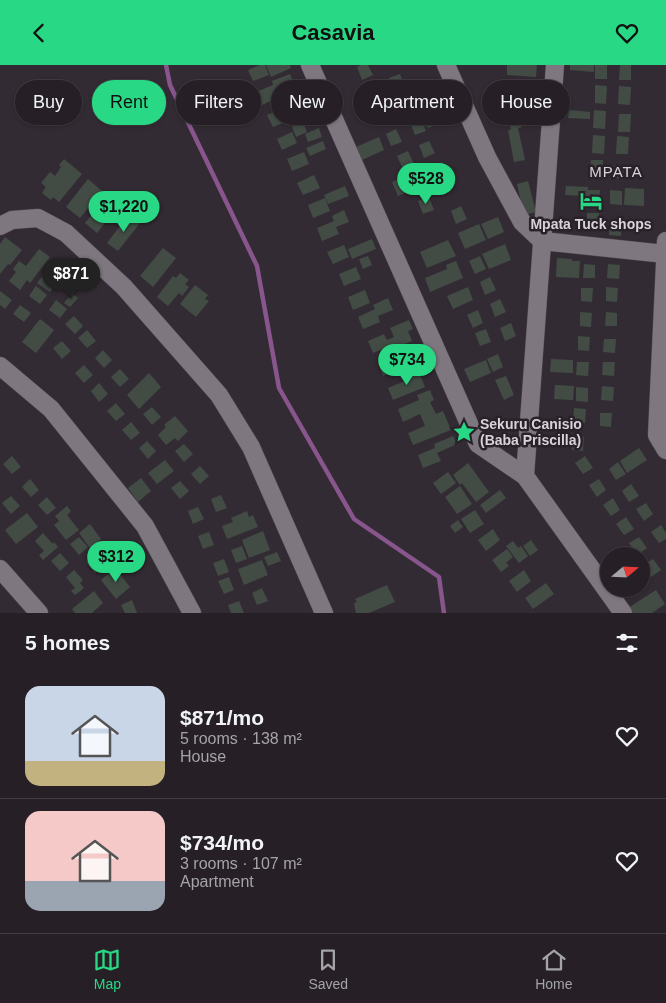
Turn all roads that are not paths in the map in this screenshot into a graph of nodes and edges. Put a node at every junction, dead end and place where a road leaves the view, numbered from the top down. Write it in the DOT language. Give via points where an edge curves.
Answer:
graph roads {
  1 [pos="310,65"];
  2 [pos="446,65"];
  3 [pos="555,65"];
  4 [pos="0,226"];
  5 [pos="542,241"];
  6 [pos="665,247"];
  7 [pos="0,366"];
  8 [pos="666,450"];
  9 [pos="525,476"];
  10 [pos="0,569"];
  11 [pos="39,613"];
  12 [pos="192,613"];
  13 [pos="324,613"];
  14 [pos="623,613"];
  1 -- 9 [label="street" via="478,444"];
  2 -- 5 [label="street" via="487,157 522,222"];
  3 -- 5 [label="street"];
  4 -- 13 [label="street" via="12,220 38,218 66,233 124,287 219,395 251,447"];
  5 -- 6 [label="street"];
  5 -- 9 [label="street"];
  6 -- 8 [label="street" via="656,435"];
  7 -- 12 [label="street" via="50,409 145,526"];
  9 -- 14 [label="street"];
  10 -- 11 [label="street"];
}
